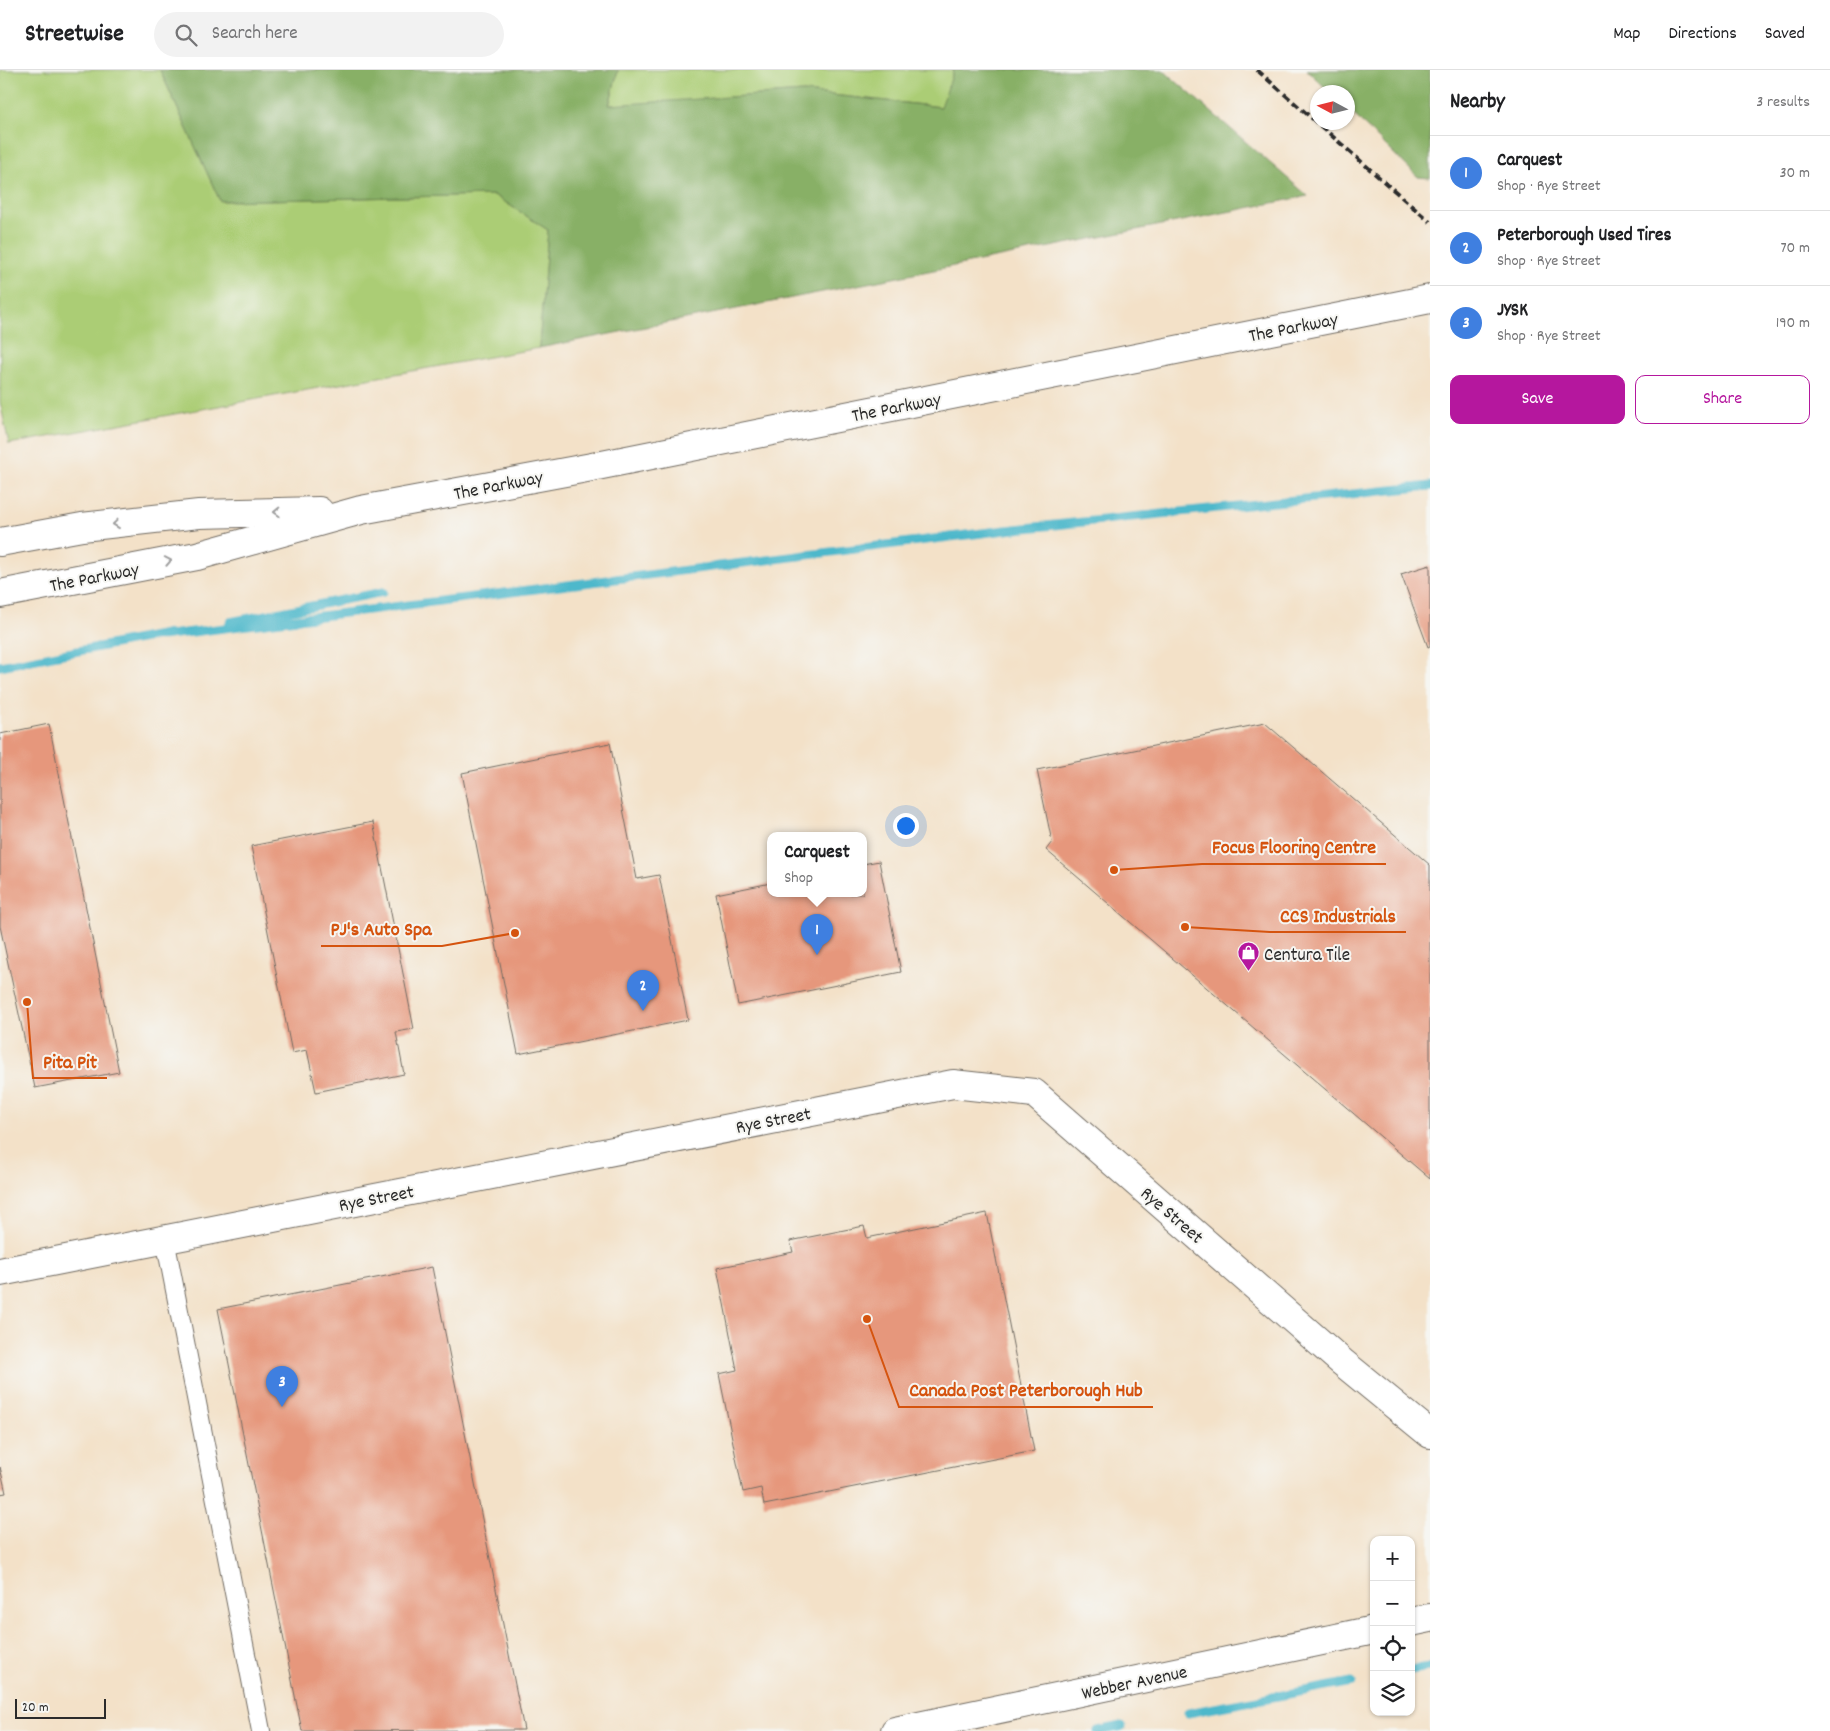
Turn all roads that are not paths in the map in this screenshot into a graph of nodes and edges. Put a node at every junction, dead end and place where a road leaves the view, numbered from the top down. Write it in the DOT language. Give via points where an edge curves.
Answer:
graph roads {
  1 [pos="1430,299"];
  2 [pos="361,510"];
  3 [pos="0,542"];
  4 [pos="0,594"];
  5 [pos="164,1239"];
  6 [pos="0,1272"];
  7 [pos="1430,1434"];
  8 [pos="1430,1618"];
  9 [pos="1415,1621"];
  10 [pos="1370,1631"];
  11 [pos="261,1731"];
  12 [pos="895,1731"];
  1 -- 2 [label="street, The Parkway" via="602,465"];
  2 -- 3 [label="street, The Parkway, one-way" via="199,514"];
  4 -- 2 [label="street, The Parkway, one-way" via="197,556"];
  5 -- 6 [label="street, Rye Street"];
  5 -- 7 [label="street, Rye Street" via="954,1084 1034,1093 1342,1362"];
  5 -- 11 [label="lane"];
  8 -- 9 [label="street"];
  10 -- 12 [label="street, Webber Avenue"];
}
